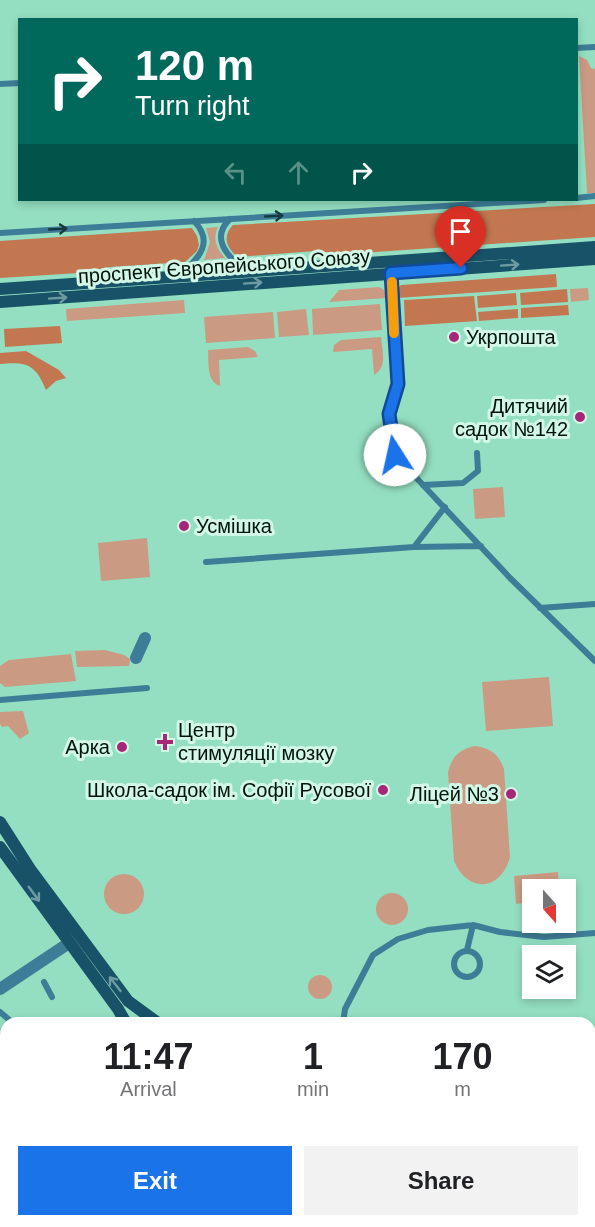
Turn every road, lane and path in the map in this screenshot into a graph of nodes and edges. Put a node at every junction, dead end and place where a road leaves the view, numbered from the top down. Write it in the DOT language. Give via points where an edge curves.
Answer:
graph roads {
  1 [pos="595,47"];
  2 [pos="578,48"];
  3 [pos="18,83"];
  4 [pos="0,84"];
  5 [pos="595,196"];
  6 [pos="578,198"];
  7 [pos="527,201"];
  8 [pos="230,219"];
  9 [pos="194,221"];
  10 [pos="0,232"];
  11 [pos="595,247"];
  12 [pos="595,259"];
  13 [pos="248,271"];
  14 [pos="391,273"];
  15 [pos="180,276"];
  16 [pos="0,289"];
  17 [pos="0,302"];
  18 [pos="477,453"];
  19 [pos="423,485"];
  20 [pos="445,507"];
  21 [pos="481,546"];
  22 [pos="414,547"];
  23 [pos="206,562"];
  24 [pos="595,604"];
  25 [pos="540,608"];
  26 [pos="145,638"];
  27 [pos="136,658"];
  28 [pos="595,662"];
  29 [pos="147,688"];
  30 [pos="0,700"];
  31 [pos="0,822"];
  32 [pos="0,847"];
  33 [pos="473,926"];
  34 [pos="595,933"];
  35 [pos="69,943"];
  36 [pos="467,950"];
  37 [pos="44,982"];
  38 [pos="0,989"];
  39 [pos="52,997"];
  40 [pos="123,1017"];
  41 [pos="150,1017"];
  42 [pos="344,1017"];
  1 -- 2 [label="lane"];
  3 -- 4 [label="lane"];
  5 -- 6 [label="lane"];
  8 -- 7 [label="lane, one-way"];
  8 -- 9 [label="lane"];
  8 -- 13 [label="lane" via="222,228 223,248"];
  10 -- 9 [label="lane, one-way"];
  9 -- 15 [label="lane" via="203,236 203,250"];
  11 -- 13 [label="main road, проспект Європейського Союзу"];
  14 -- 12 [label="main road, проспект Європейського Союзу, one-way"];
  13 -- 15 [label="main road, проспект Європейського Союзу"];
  17 -- 14 [label="main road, проспект Європейського Союзу, one-way"];
  14 -- 19 [label="lane" via="398,384 389,414 393,447 399,461"];
  15 -- 16 [label="main road, проспект Європейського Союзу"];
  18 -- 19 [label="lane" via="478,471 464,483"];
  19 -- 20 [label="lane"];
  20 -- 21 [label="lane"];
  20 -- 22 [label="lane"];
  21 -- 22 [label="lane"];
  21 -- 25 [label="lane"];
  22 -- 23 [label="lane"];
  24 -- 25 [label="lane"];
  25 -- 28 [label="lane"];
  26 -- 27 [label="street"];
  29 -- 30 [label="lane"];
  41 -- 31 [label="main road, one-way" via="128,1000 30,869"];
  32 -- 35 [label="main road, one-way"];
  33 -- 34 [label="lane" via="544,938"];
  33 -- 36 [label="lane"];
  33 -- 42 [label="lane" via="428,930 398,939 373,955"];
  35 -- 38 [label="street"];
  35 -- 40 [label="main road"];
  36 -- 36 [label="lane" via="478,956 480,962 477,973 467,977 458,974 453,962 458,953"];
  37 -- 39 [label="lane"];
}
